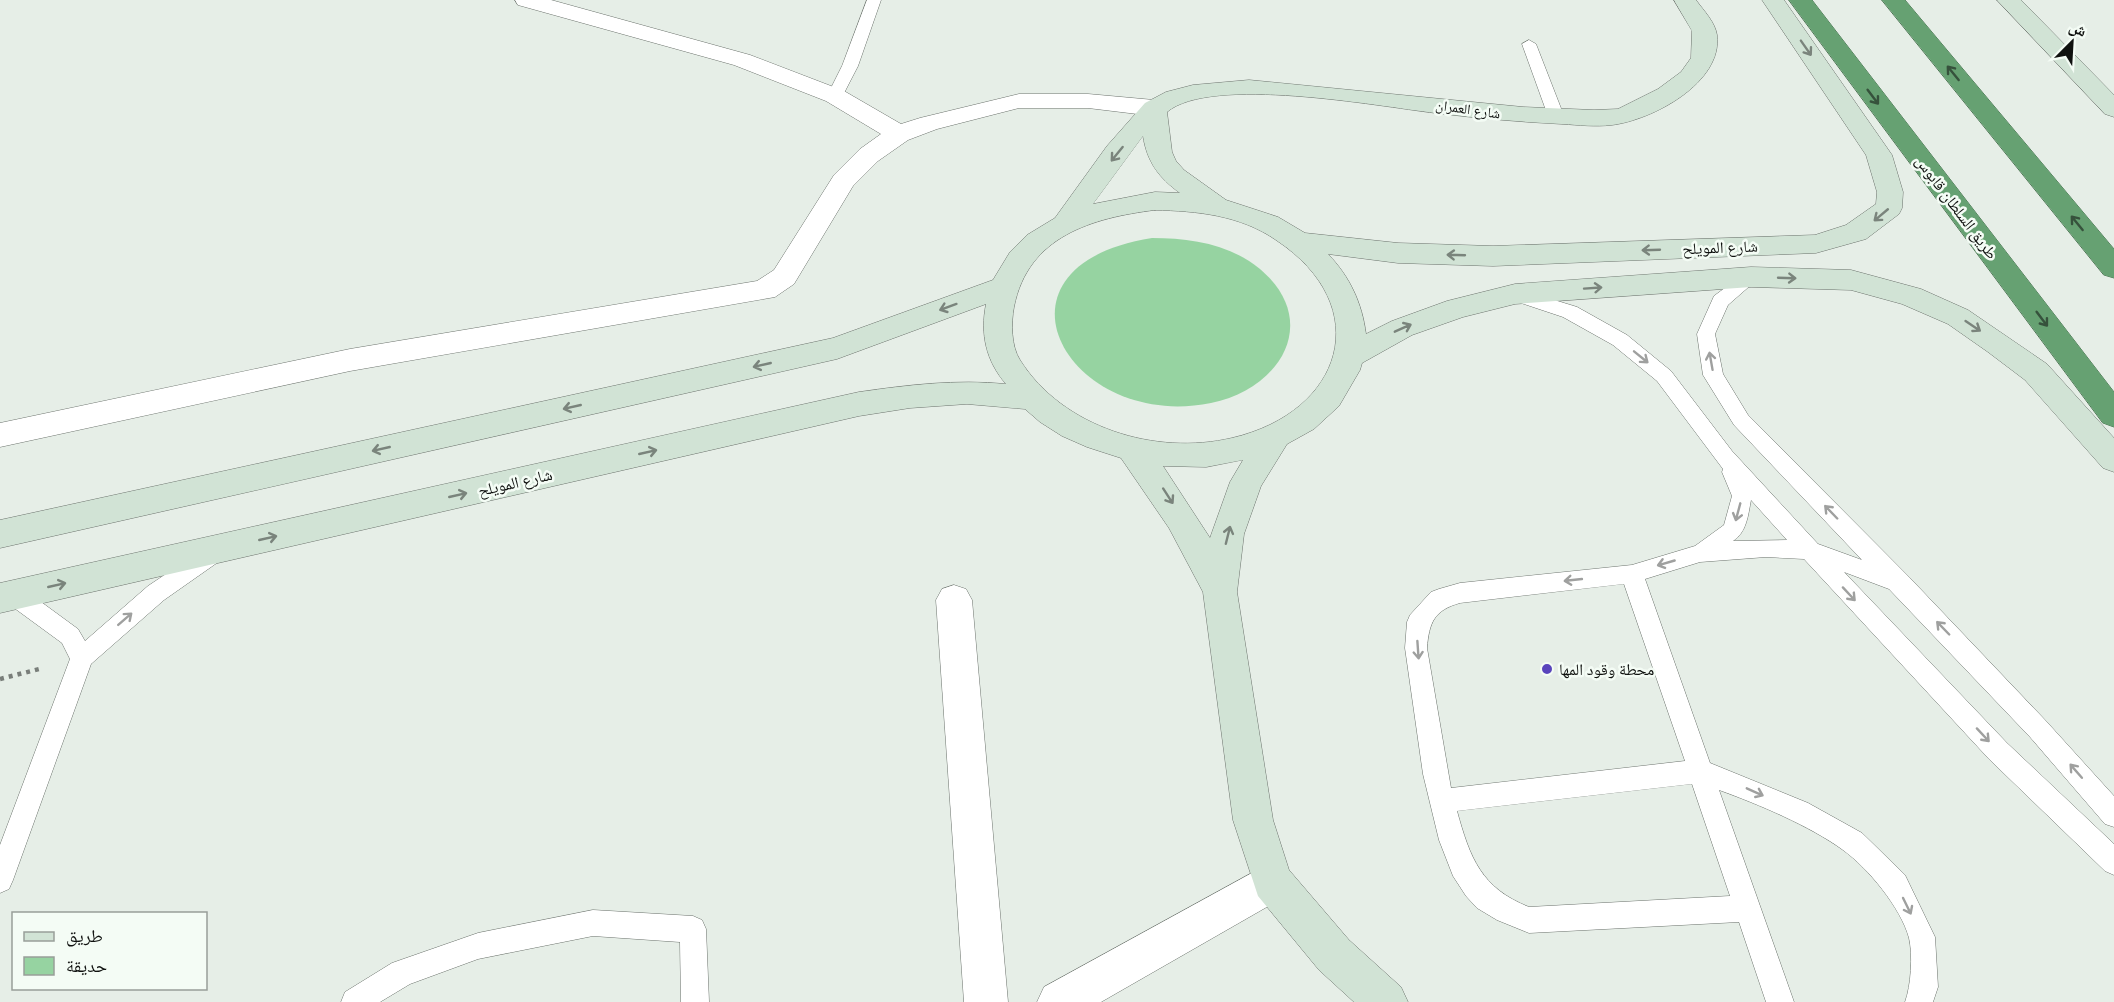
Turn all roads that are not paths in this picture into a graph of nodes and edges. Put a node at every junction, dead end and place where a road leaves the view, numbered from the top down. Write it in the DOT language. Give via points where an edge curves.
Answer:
graph roads {
  1 [pos="526,0"];
  2 [pos="874,0"];
  3 [pos="1685,0"];
  4 [pos="1773,0"];
  5 [pos="1800,0"];
  6 [pos="1893,0"];
  7 [pos="2008,0"];
  8 [pos="1529,44"];
  9 [pos="836,96"];
  10 [pos="1154,108"];
  11 [pos="2114,109"];
  12 [pos="1556,116"];
  13 [pos="899,134"];
  14 [pos="1219,206"];
  15 [pos="1066,222"];
  16 [pos="1300,242"];
  17 [pos="2114,268"];
  18 [pos="1751,277"];
  19 [pos="1003,287"];
  20 [pos="1515,294"];
  21 [pos="1351,355"];
  22 [pos="1032,398"];
  23 [pos="2114,415"];
  24 [pos="0,435"];
  25 [pos="1275,438"];
  26 [pos="1133,450"];
  27 [pos="1725,458"];
  28 [pos="2114,459"];
  29 [pos="0,534"];
  30 [pos="223,548"];
  31 [pos="1810,550"];
  32 [pos="1700,553"];
  33 [pos="1632,574"];
  34 [pos="1900,584"];
  35 [pos="1220,592"];
  36 [pos="7,597"];
  37 [pos="954,600"];
  38 [pos="82,658"];
  39 [pos="1700,771"];
  40 [pos="1442,801"];
  41 [pos="2114,815"];
  42 [pos="2114,862"];
  43 [pos="0,880"];
  44 [pos="1272,882"];
  45 [pos="1746,908"];
  46 [pos="355,1002"];
  47 [pos="695,1002"];
  48 [pos="986,1002"];
  49 [pos="1059,1002"];
  50 [pos="1386,1002"];
  51 [pos="1780,1002"];
  52 [pos="1918,1002"];
  1 -- 9 [label="street" via="742,60"];
  2 -- 9 [label="lane"];
  3 -- 12 [label="main road, شارع العمران" via="1705,33 1704,57 1692,74 1642,108 1618,116"];
  4 -- 16 [label="main road, شارع المويلح, one-way" via="1879,155 1890,192 1889,208 1856,232 1816,244 1493,256 1398,253"];
  5 -- 23 [label="highway, طريق السلطان قابوس, one-way"];
  17 -- 6 [label="highway, one-way"];
  7 -- 11 [label="main road"];
  8 -- 12 [label="lane"];
  9 -- 13 [label="street"];
  10 -- 12 [label="main road, شارع العمران" via="1173,97 1210,89 1267,87"];
  10 -- 13 [label="street" via="1088,101 1019,101"];
  10 -- 14 [label="main road" via="1155,133 1165,165"];
  10 -- 15 [label="main road, شارع العمران, one-way"];
  13 -- 24 [label="street" via="869,155 843,182 784,277 765,290 350,360"];
  14 -- 15 [label="main road" via="1187,201 1124,204"];
  14 -- 16 [label="main road" via="1275,227"];
  15 -- 19 [label="main road" via="1039,239 1017,261"];
  16 -- 21 [label="main road" via="1326,266 1344,294 1353,324"];
  20 -- 18 [label="main road, شارع المويلح, one-way"];
  18 -- 28 [label="main road, شارع المويلح, one-way" via="1851,280 1911,296 1958,316 2037,372"];
  34 -- 18 [label="lane, one-way" via="1741,420 1713,375 1706,334 1720,301"];
  19 -- 22 [label="main road" via="996,324 1006,362"];
  19 -- 29 [label="main road, one-way" via="837,348"];
  21 -- 20 [label="main road, شارع المويلح, one-way" via="1402,328"];
  20 -- 27 [label="lane, one-way" via="1570,312 1620,340 1664,376"];
  21 -- 25 [label="main road" via="1338,387 1312,416"];
  22 -- 26 [label="main road" via="1060,420"];
  30 -- 22 [label="main road, شارع المويلح, one-way" via="859,404 967,392"];
  25 -- 26 [label="main road" via="1231,451 1192,454"];
  35 -- 25 [label="main road, one-way" via="1227,534 1246,482"];
  26 -- 35 [label="main road, one-way" via="1166,492"];
  27 -- 31 [label="lane"];
  27 -- 32 [label="lane, one-way" via="1742,496 1736,519 1733,530"];
  36 -- 30 [label="main road, شارع المويلح, one-way"];
  38 -- 30 [label="lane, one-way" via="156,593"];
  31 -- 32 [label="lane" via="1766,548"];
  31 -- 34 [label="lane"];
  31 -- 42 [label="lane, one-way" via="1998,750"];
  32 -- 33 [label="lane, one-way"];
  33 -- 39 [label="lane"];
  33 -- 40 [label="lane, one-way" via="1460,593 1439,599 1418,622 1416,648"];
  41 -- 34 [label="lane, one-way"];
  35 -- 44 [label="main road" via="1252,820"];
  36 -- 38 [label="lane" via="70,636"];
  37 -- 48 [label="street"];
  38 -- 43 [label="lane"];
  39 -- 40 [label="lane"];
  39 -- 45 [label="lane"];
  39 -- 52 [label="lane, one-way" via="1799,812 1853,842 1896,884 1922,937 1924,987"];
  40 -- 45 [label="lane" via="1459,860 1475,887 1499,909 1529,920"];
  44 -- 49 [label="street"];
  44 -- 50 [label="main road" via="1334,955"];
  45 -- 51 [label="lane"];
  46 -- 47 [label="lane" via="402,974 478,945 592,923 693,929"];
}
